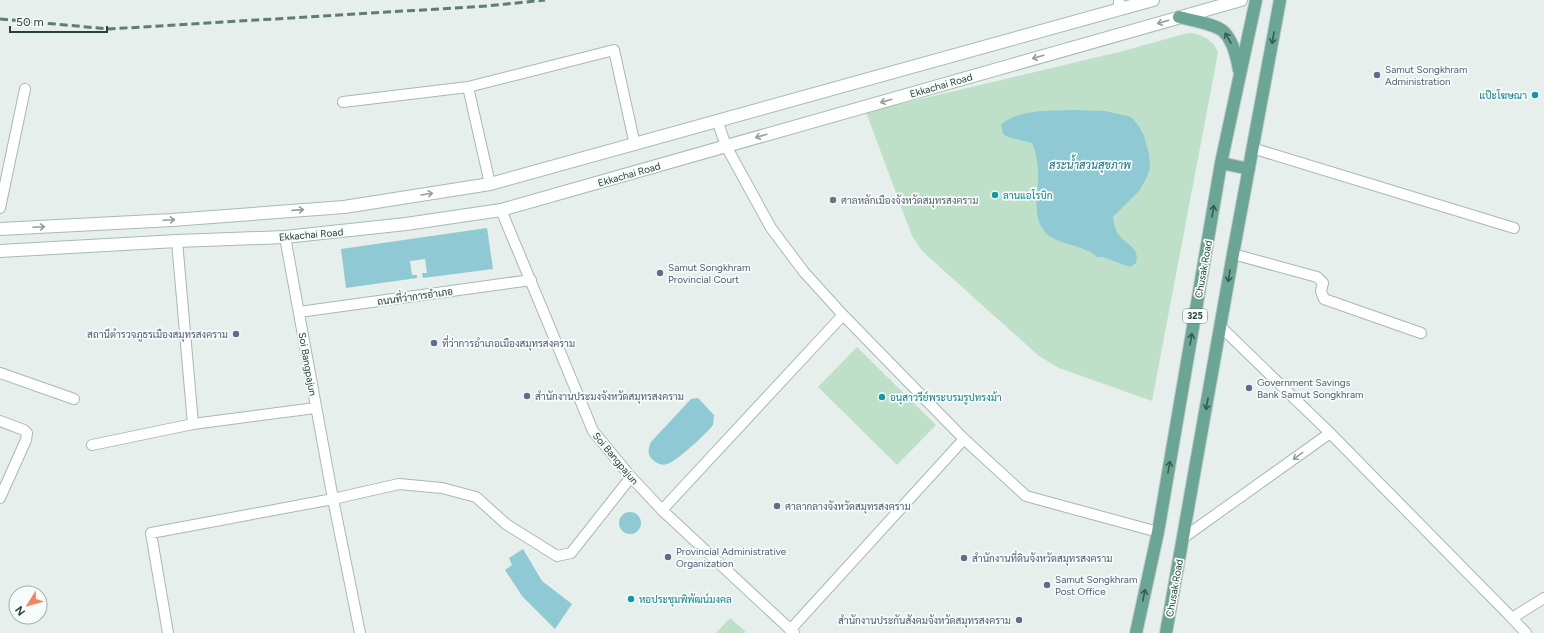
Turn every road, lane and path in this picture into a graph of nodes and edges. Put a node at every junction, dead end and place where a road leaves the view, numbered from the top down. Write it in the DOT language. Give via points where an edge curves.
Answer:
graph roads {
  1 [pos="1153,0"];
  2 [pos="1241,0"];
  3 [pos="1256,0"];
  4 [pos="1280,0"];
  5 [pos="1119,4"];
  6 [pos="1179,17"];
  7 [pos="1240,75"];
  8 [pos="468,87"];
  9 [pos="25,89"];
  10 [pos="343,102"];
  11 [pos="717,120"];
  12 [pos="635,145"];
  13 [pos="726,146"];
  14 [pos="1252,148"];
  15 [pos="1221,163"];
  16 [pos="1249,169"];
  17 [pos="490,184"];
  18 [pos="0,208"];
  19 [pos="501,210"];
  20 [pos="1514,228"];
  21 [pos="0,229"];
  22 [pos="285,236"];
  23 [pos="177,241"];
  24 [pos="0,251"];
  25 [pos="1233,254"];
  26 [pos="531,280"];
  27 [pos="298,312"];
  28 [pos="843,315"];
  29 [pos="1221,327"];
  30 [pos="1421,333"];
  31 [pos="0,373"];
  32 [pos="74,399"];
  33 [pos="316,408"];
  34 [pos="0,421"];
  35 [pos="193,424"];
  36 [pos="1330,433"];
  37 [pos="964,439"];
  38 [pos="92,445"];
  39 [pos="631,478"];
  40 [pos="0,498"];
  41 [pos="333,499"];
  42 [pos="662,510"];
  43 [pos="1158,532"];
  44 [pos="1183,538"];
  45 [pos="1544,598"];
  46 [pos="1512,618"];
  47 [pos="792,632"];
  48 [pos="168,633"];
  49 [pos="360,633"];
  50 [pos="1136,633"];
  51 [pos="1166,633"];
  52 [pos="1526,633"];
  1 -- 5 [label="main road"];
  2 -- 6 [label="main road, Ekkachai Road"];
  3 -- 7 [label="main road, Chusak Road / 325"];
  4 -- 14 [label="main road, Chusak Road / 325, one-way"];
  5 -- 11 [label="main road"];
  7 -- 6 [label="main road, one-way" via="1233,48 1224,32 1208,24"];
  6 -- 13 [label="main road, Ekkachai Road, one-way"];
  7 -- 15 [label="main road, Chusak Road / 325"];
  8 -- 10 [label="street"];
  8 -- 12 [label="street" via="614,50"];
  8 -- 17 [label="street"];
  9 -- 18 [label="street"];
  11 -- 12 [label="main road"];
  11 -- 13 [label="street"];
  12 -- 17 [label="main road"];
  13 -- 19 [label="main road, Ekkachai Road"];
  13 -- 28 [label="street" via="771,228 804,272"];
  14 -- 16 [label="main road, Chusak Road / 325"];
  14 -- 20 [label="street"];
  15 -- 16 [label="main road"];
  43 -- 15 [label="main road, Chusak Road / 325, one-way"];
  16 -- 25 [label="main road, Chusak Road / 325"];
  21 -- 17 [label="main road, one-way" via="344,207"];
  19 -- 22 [label="main road, Ekkachai Road" via="406,224"];
  19 -- 26 [label="street, Soi Bangpajun"];
  22 -- 23 [label="main road, Ekkachai Road"];
  22 -- 27 [label="street, Soi Bangpajun"];
  23 -- 24 [label="main road, Ekkachai Road"];
  23 -- 35 [label="street"];
  25 -- 29 [label="main road, Chusak Road / 325, one-way"];
  25 -- 30 [label="street" via="1317,277 1323,283 1324,299"];
  26 -- 27 [label="street, ถนนที่ว่าการอำเภอ"];
  26 -- 39 [label="street, Soi Bangpajun" via="592,431"];
  27 -- 33 [label="street, Soi Bangpajun"];
  28 -- 37 [label="street"];
  28 -- 42 [label="street"];
  29 -- 36 [label="street"];
  29 -- 44 [label="main road, Chusak Road / 325, one-way"];
  31 -- 32 [label="street"];
  33 -- 35 [label="street"];
  33 -- 41 [label="street, Soi Bangpajun"];
  34 -- 40 [label="street" via="24,430 27,434"];
  35 -- 38 [label="street"];
  36 -- 44 [label="street, one-way"];
  36 -- 46 [label="street"];
  37 -- 43 [label="street" via="1026,496"];
  37 -- 47 [label="street"];
  39 -- 41 [label="street" via="571,553 557,556 506,524 476,497 442,488 399,484"];
  39 -- 42 [label="street, Soi Bangpajun"];
  41 -- 48 [label="street" via="151,533"];
  41 -- 49 [label="street, Soi Bangpajun"];
  42 -- 47 [label="street, Soi Bangpajun"];
  50 -- 43 [label="main road, Chusak Road / 325, one-way"];
  44 -- 51 [label="main road, Chusak Road / 325"];
  45 -- 46 [label="street"];
  46 -- 52 [label="street"];
}
